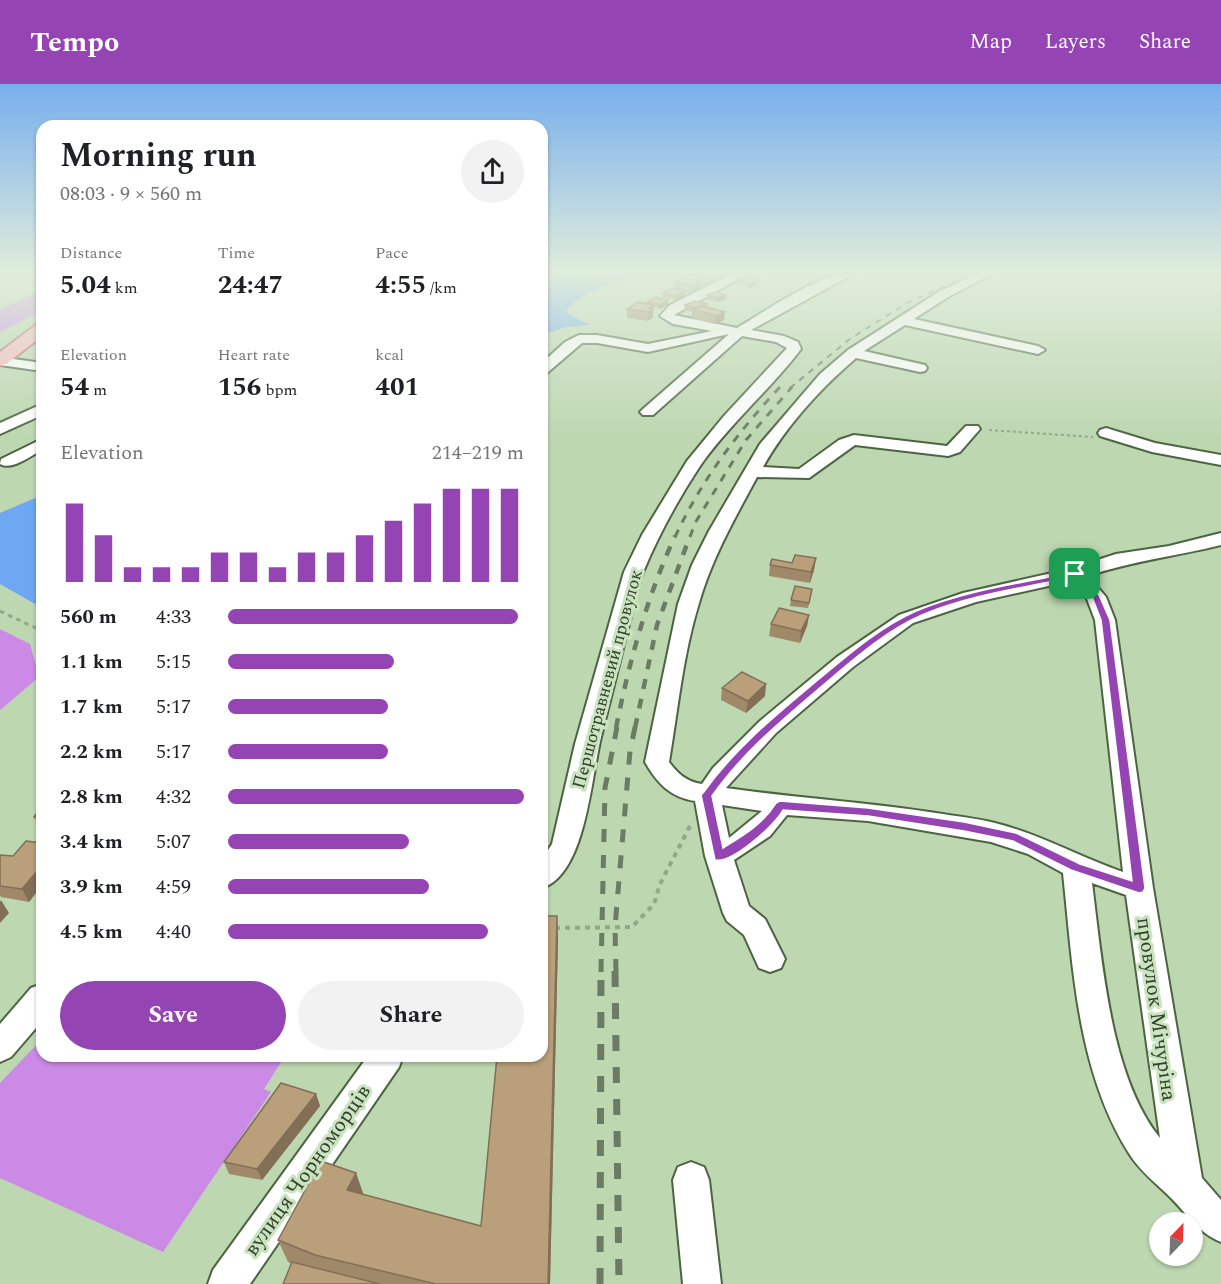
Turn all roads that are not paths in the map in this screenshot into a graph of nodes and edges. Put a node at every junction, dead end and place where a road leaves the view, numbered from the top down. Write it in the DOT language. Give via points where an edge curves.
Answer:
graph roads {
  1 [pos="711,327"];
  2 [pos="749,327"];
  3 [pos="892,327"];
  4 [pos="934,327"];
  5 [pos="740,332"];
  6 [pos="36,333"];
  7 [pos="1038,350"];
  8 [pos="854,353"];
  9 [pos="36,355"];
  10 [pos="0,360"];
  11 [pos="20,362"];
  12 [pos="548,365"];
  13 [pos="36,366"];
  14 [pos="920,368"];
  15 [pos="36,412"];
  16 [pos="648,412"];
  17 [pos="0,429"];
  18 [pos="972,429"];
  19 [pos="1106,433"];
  20 [pos="36,447"];
  21 [pos="1221,460"];
  22 [pos="7,462"];
  23 [pos="750,472"];
  24 [pos="1221,539"];
  25 [pos="1075,574"];
  26 [pos="706,795"];
  27 [pos="780,806"];
  28 [pos="719,856"];
  29 [pos="1076,867"];
  30 [pos="548,870"];
  31 [pos="1139,888"];
  32 [pos="770,959"];
  33 [pos="36,1005"];
  34 [pos="0,1047"];
  35 [pos="383,1062"];
  36 [pos="691,1180"];
  37 [pos="1185,1186"];
  38 [pos="1221,1223"];
  39 [pos="227,1284"];
  40 [pos="702,1284"];
  1 -- 5 [label="street"];
  2 -- 5 [label="street"];
  3 -- 8 [label="street"];
  4 -- 7 [label="street"];
  5 -- 12 [label="street" via="648,348 579,339"];
  5 -- 16 [label="street"];
  5 -- 30 [label="street, Першотравневий провулок" via="778,339 792,345 793,352 753,390 693,465 651,534 634,572 619,623 565,844"];
  6 -- 10 [label="main road"];
  8 -- 14 [label="street"];
  8 -- 23 [label="street" via="800,403"];
  9 -- 11 [label="street"];
  10 -- 11 [label="street"];
  11 -- 13 [label="street"];
  15 -- 17 [label="street"];
  18 -- 23 [label="street" via="948,451 854,440 803,474"];
  19 -- 21 [label="street" via="1130,442"];
  20 -- 22 [label="street"];
  23 -- 26 [label="street" via="702,565 688,604 658,749 657,762 674,784"];
  24 -- 25 [label="street" via="1116,560"];
  25 -- 26 [label="street" via="970,597 891,627 768,727"];
  25 -- 31 [label="street, провулок Мічуріна" via="1096,597 1105,620"];
  26 -- 27 [label="street"];
  26 -- 28 [label="street"];
  27 -- 28 [label="street" via="757,832"];
  27 -- 29 [label="street" via="868,812 993,832 1038,847"];
  28 -- 32 [label="street" via="737,913 755,927"];
  29 -- 31 [label="street"];
  29 -- 37 [label="street" via="1091,987 1121,1106 1142,1143"];
  31 -- 37 [label="street, провулок Мічуріна"];
  33 -- 34 [label="street"];
  35 -- 39 [label="street, вулиця Чорноморців"];
  36 -- 40 [label="street"];
  37 -- 38 [label="street, провулок Мічуріна" via="1204,1210"];
}
